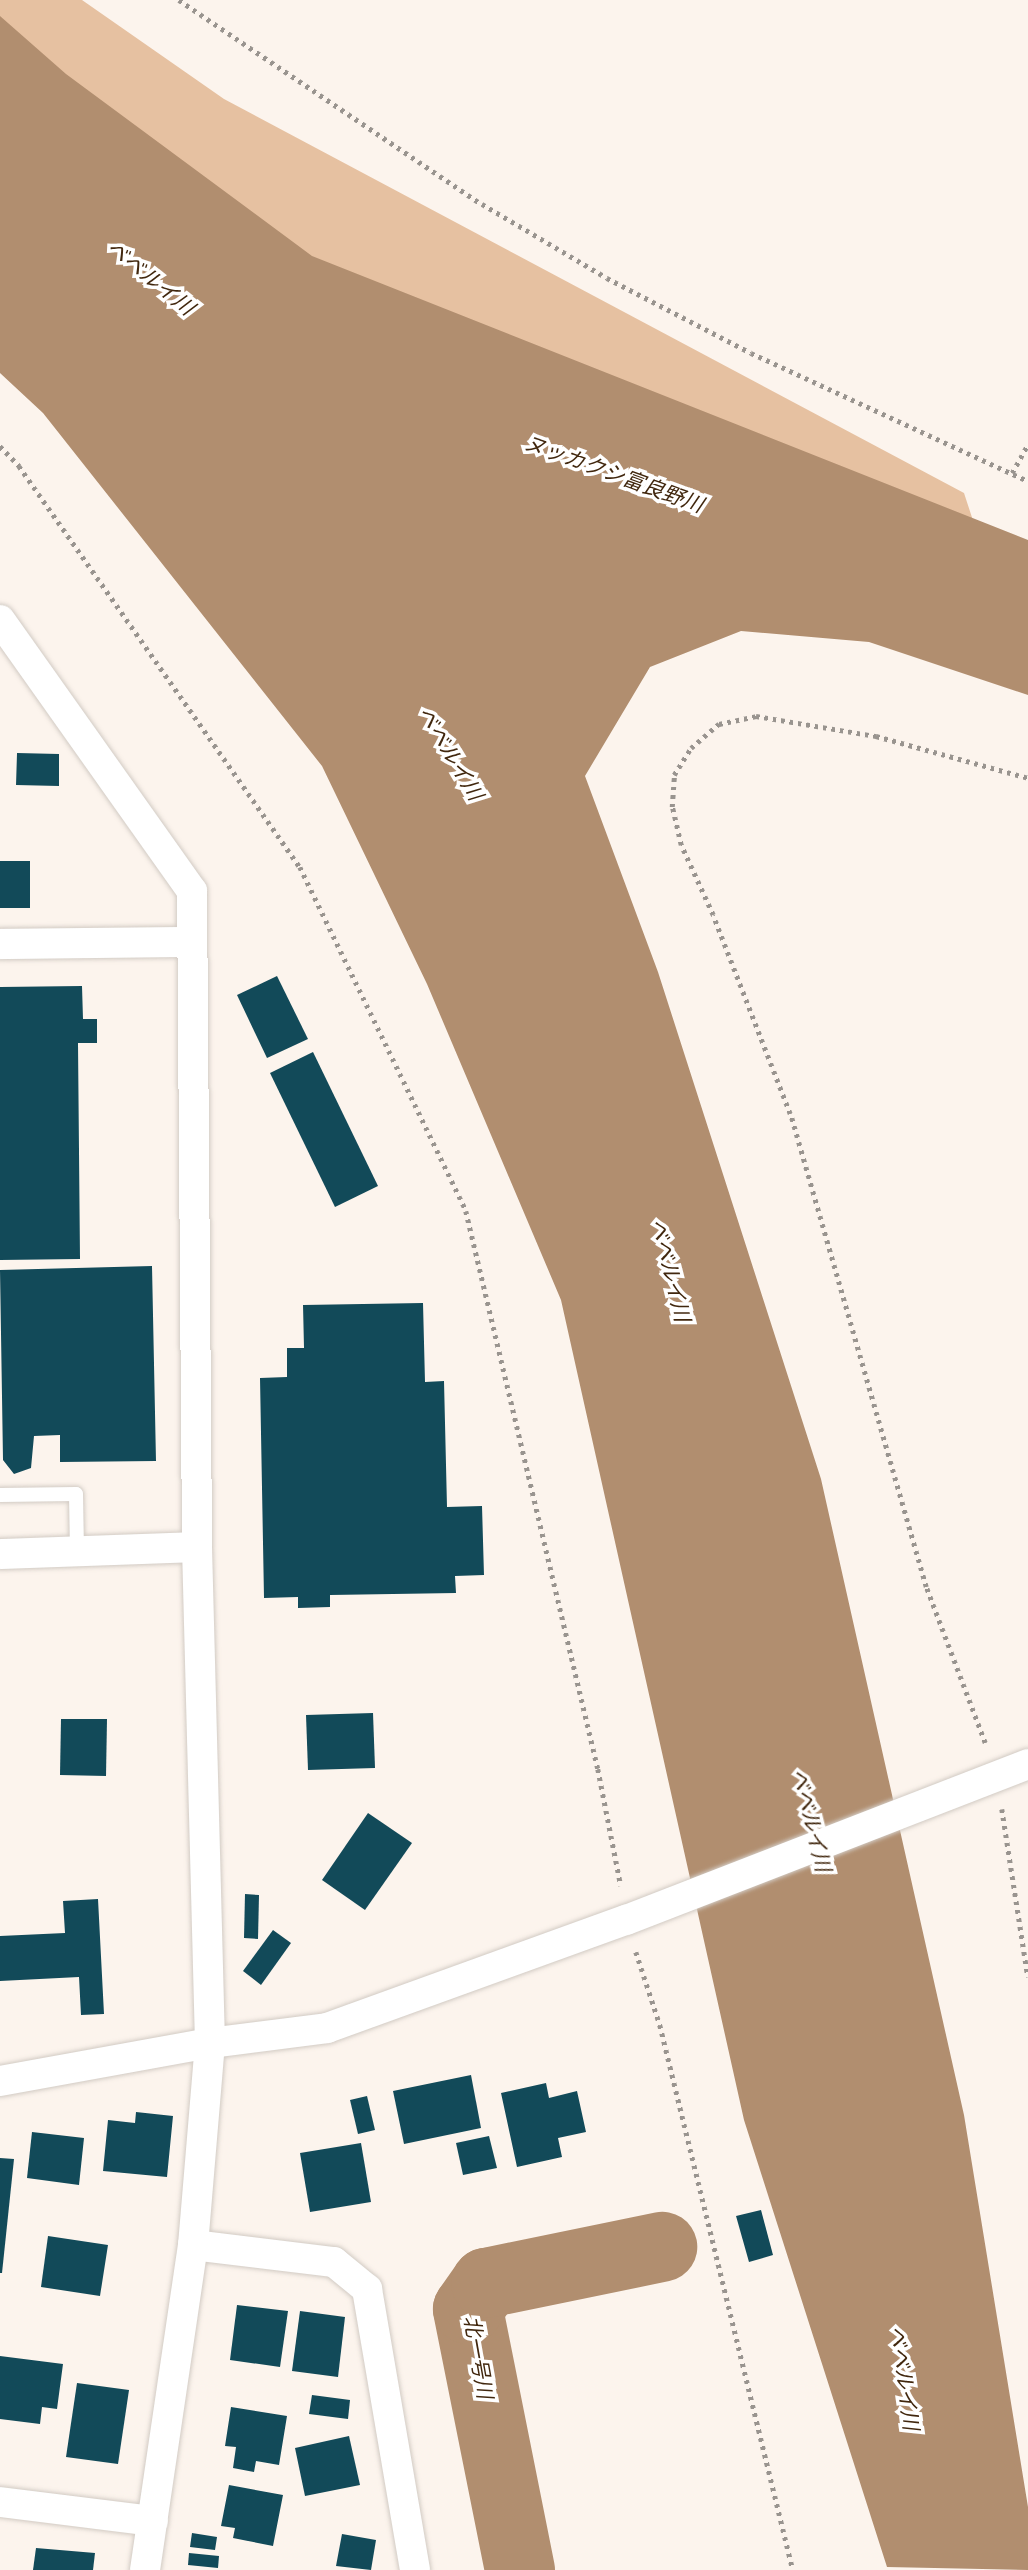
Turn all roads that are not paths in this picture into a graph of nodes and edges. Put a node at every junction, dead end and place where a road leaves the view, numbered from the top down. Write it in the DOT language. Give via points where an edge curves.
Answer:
graph roads {
  1 [pos="0,620"];
  2 [pos="190,942"];
  3 [pos="0,944"];
  4 [pos="0,1495"];
  5 [pos="197,1547"];
  6 [pos="77,1552"];
  7 [pos="0,1554"];
  8 [pos="1028,1764"];
  9 [pos="210,2043"];
  10 [pos="0,2081"];
  11 [pos="193,2245"];
  12 [pos="0,2502"];
  13 [pos="153,2521"];
  14 [pos="145,2570"];
  15 [pos="415,2570"];
  1 -- 2 [label="street" via="192,891"];
  2 -- 3 [label="street"];
  2 -- 5 [label="street"];
  4 -- 6 [label="lane" via="76,1494"];
  5 -- 6 [label="street"];
  5 -- 9 [label="street"];
  6 -- 7 [label="street"];
  8 -- 9 [label="street" via="636,1916 327,2028"];
  9 -- 10 [label="street"];
  9 -- 11 [label="street"];
  11 -- 13 [label="street"];
  11 -- 15 [label="street" via="334,2262 367,2289"];
  12 -- 13 [label="street"];
  13 -- 14 [label="street"];
}
